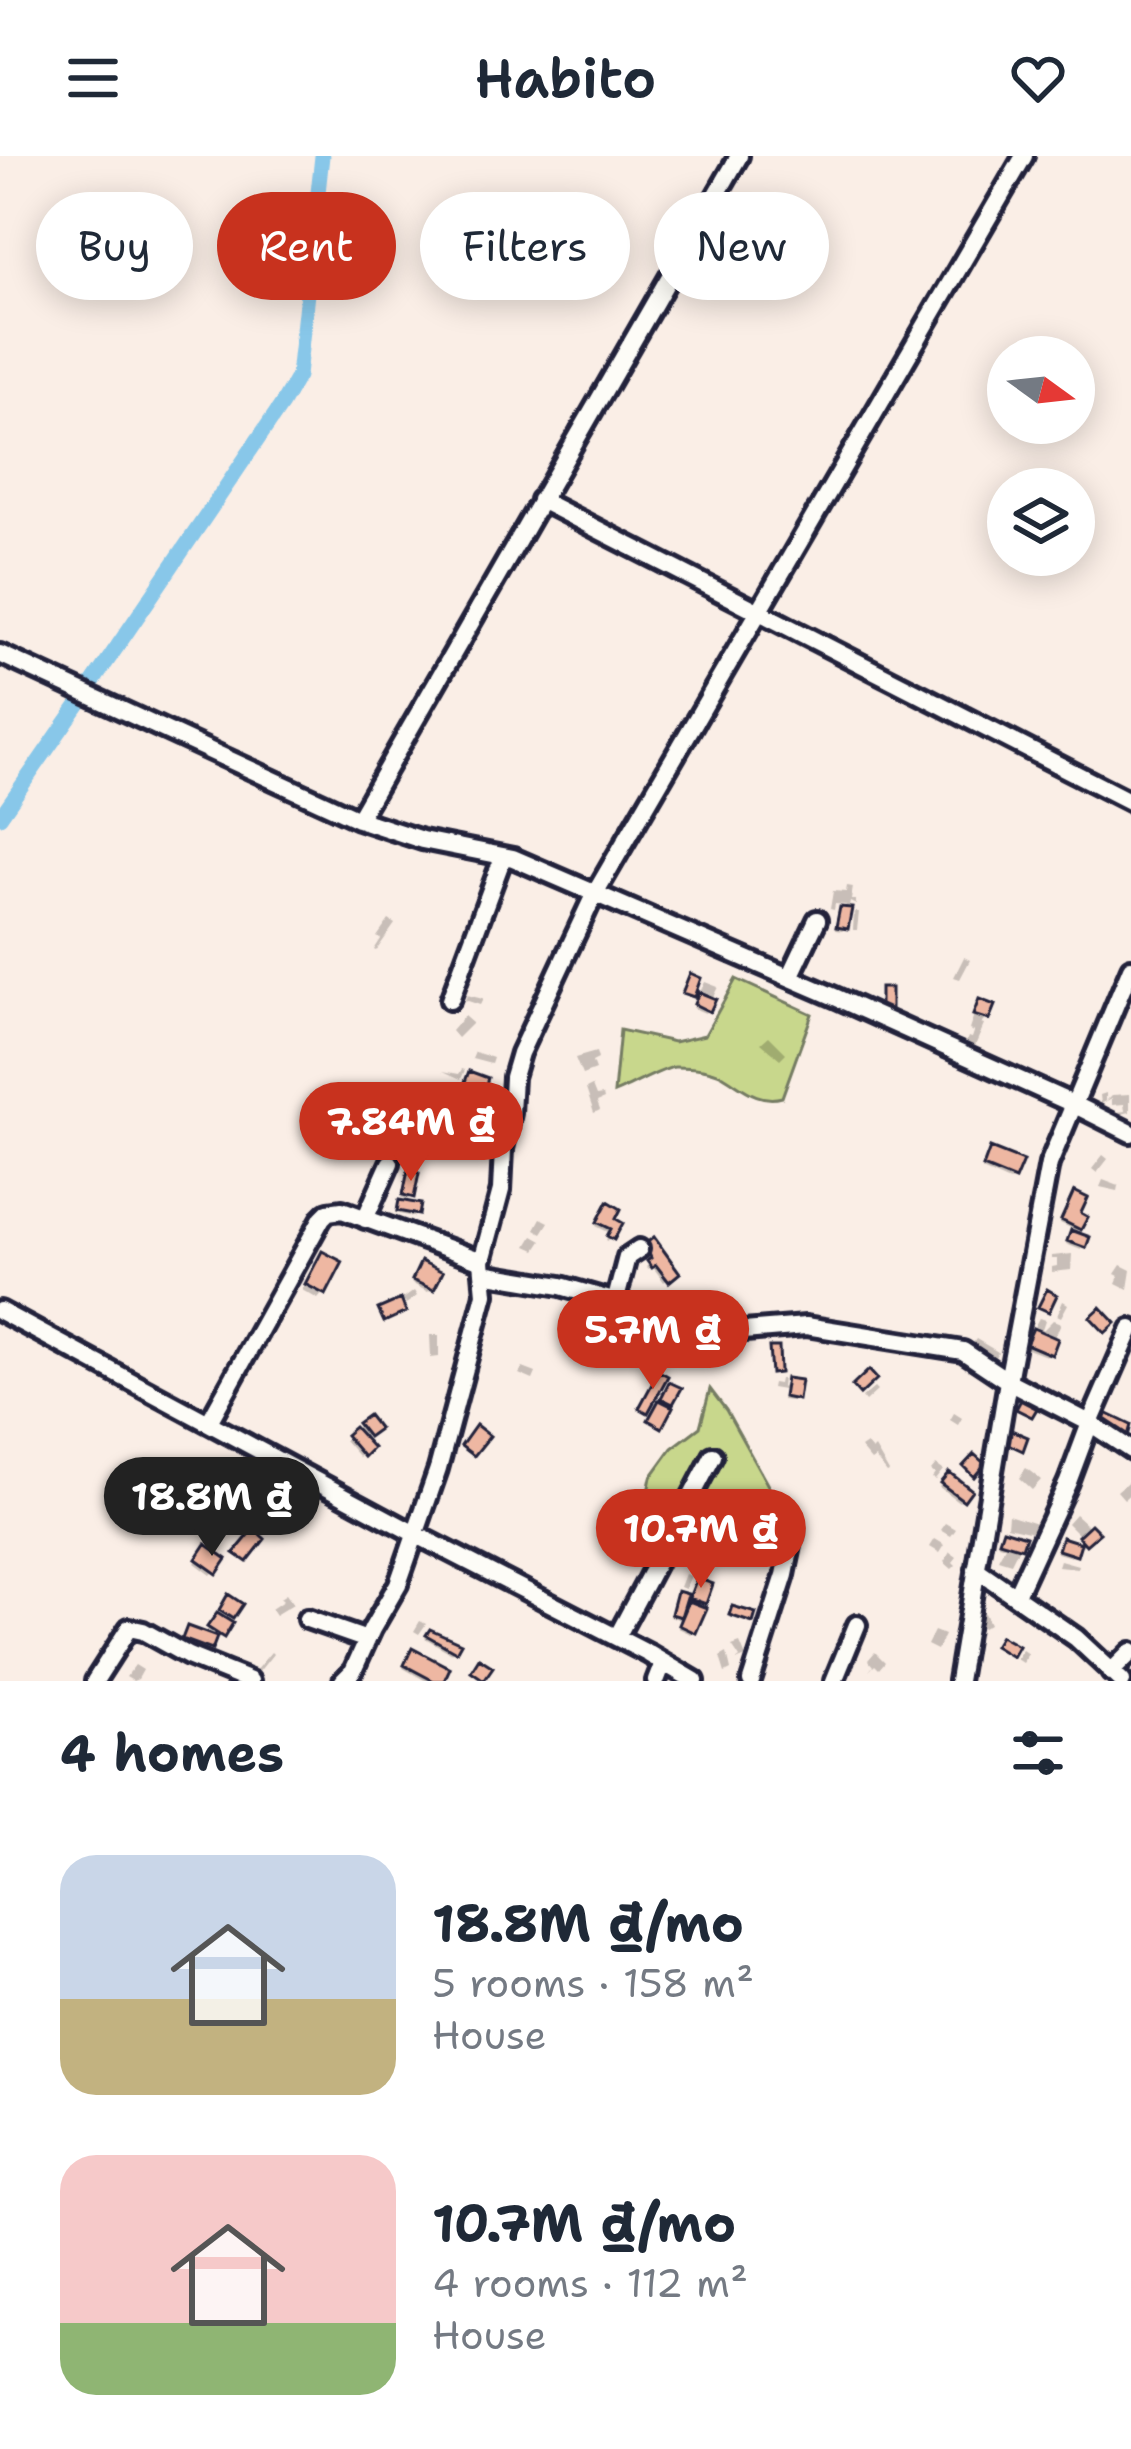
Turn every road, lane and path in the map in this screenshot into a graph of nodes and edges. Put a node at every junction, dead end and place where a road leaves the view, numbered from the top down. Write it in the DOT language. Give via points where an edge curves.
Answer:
graph roads {
  1 [pos="740,156"];
  2 [pos="1024,156"];
  3 [pos="540,500"];
  4 [pos="759,612"];
  5 [pos="0,654"];
  6 [pos="1131,802"];
  7 [pos="358,819"];
  8 [pos="503,857"];
  9 [pos="594,895"];
  10 [pos="817,920"];
  11 [pos="1131,968"];
  12 [pos="790,977"];
  13 [pos="451,1000"];
  14 [pos="1073,1104"];
  15 [pos="1131,1133"];
  16 [pos="390,1163"];
  17 [pos="365,1219"];
  18 [pos="639,1249"];
  19 [pos="483,1267"];
  20 [pos="0,1311"];
  21 [pos="1131,1329"];
  22 [pos="707,1334"];
  23 [pos="1008,1382"];
  24 [pos="209,1423"];
  25 [pos="1090,1423"];
  26 [pos="1131,1450"];
  27 [pos="713,1456"];
  28 [pos="794,1531"];
  29 [pos="417,1535"];
  30 [pos="976,1569"];
  31 [pos="1016,1595"];
  32 [pos="307,1619"];
  33 [pos="856,1625"];
  34 [pos="617,1637"];
  35 [pos="367,1640"];
  36 [pos="1131,1652"];
  37 [pos="663,1663"];
  38 [pos="1119,1678"];
  39 [pos="95,1681"];
  40 [pos="250,1681"];
  41 [pos="343,1681"];
  42 [pos="656,1681"];
  43 [pos="695,1681"];
  44 [pos="751,1681"];
  45 [pos="834,1681"];
  46 [pos="958,1681"];
  1 -- 3 [label="street"];
  2 -- 4 [label="street"];
  3 -- 4 [label="street"];
  3 -- 7 [label="street"];
  4 -- 6 [label="street"];
  4 -- 9 [label="street"];
  5 -- 7 [label="street"];
  7 -- 8 [label="street"];
  8 -- 9 [label="street"];
  8 -- 13 [label="street"];
  9 -- 12 [label="street"];
  9 -- 19 [label="street" via="520,1053"];
  10 -- 12 [label="street"];
  11 -- 14 [label="street"];
  12 -- 14 [label="street"];
  14 -- 15 [label="street"];
  14 -- 23 [label="street" via="1049,1164"];
  16 -- 17 [label="street"];
  17 -- 19 [label="street"];
  17 -- 24 [label="street" via="335,1210 322,1218"];
  18 -- 19 [label="street" via="627,1257 613,1301"];
  19 -- 29 [label="street" via="484,1294"];
  20 -- 24 [label="street"];
  21 -- 25 [label="street"];
  22 -- 23 [label="street" via="806,1326 963,1351"];
  23 -- 25 [label="street"];
  23 -- 30 [label="street"];
  24 -- 29 [label="street"];
  25 -- 26 [label="street"];
  25 -- 31 [label="street"];
  27 -- 34 [label="street"];
  28 -- 44 [label="street"];
  29 -- 34 [label="street"];
  29 -- 35 [label="street"];
  30 -- 31 [label="street"];
  30 -- 46 [label="street"];
  31 -- 38 [label="street"];
  32 -- 35 [label="street"];
  33 -- 45 [label="street"];
  34 -- 37 [label="street"];
  35 -- 41 [label="street"];
  36 -- 38 [label="street"];
  37 -- 42 [label="street"];
  37 -- 43 [label="street"];
  39 -- 40 [label="street" via="129,1628"];
}
